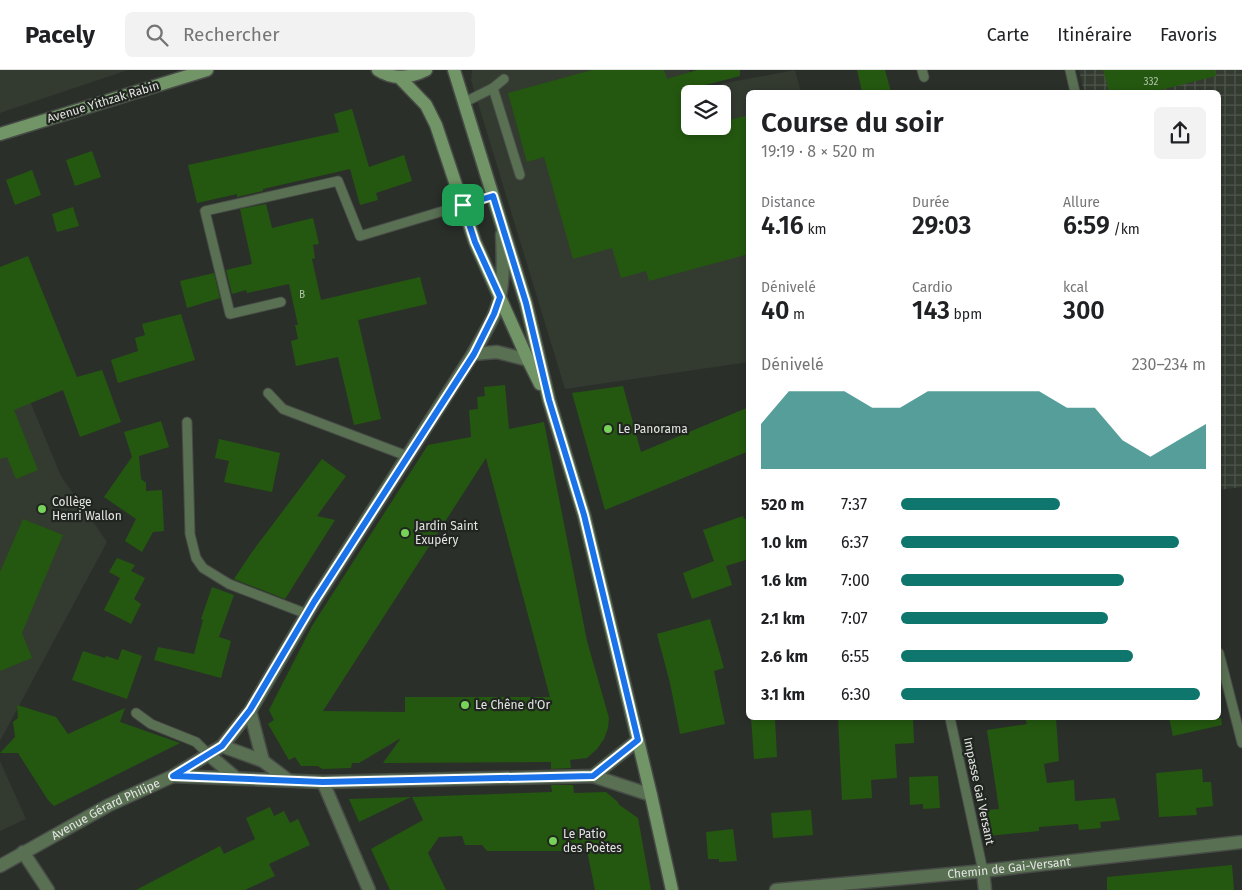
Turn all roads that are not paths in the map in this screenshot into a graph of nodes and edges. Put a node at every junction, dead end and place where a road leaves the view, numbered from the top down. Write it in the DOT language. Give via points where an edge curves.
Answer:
graph roads {
  1 [pos="207,70"];
  2 [pos="378,70"];
  3 [pos="426,70"];
  4 [pos="454,70"];
  5 [pos="1070,70"];
  6 [pos="399,77"];
  7 [pos="504,78"];
  8 [pos="493,88"];
  9 [pos="1075,90"];
  10 [pos="465,102"];
  11 [pos="0,134"];
  12 [pos="520,175"];
  13 [pos="493,196"];
  14 [pos="463,205"];
  15 [pos="502,228"];
  16 [pos="500,297"];
  17 [pos="281,302"];
  18 [pos="474,354"];
  19 [pos="528,360"];
  20 [pos="268,393"];
  21 [pos="549,400"];
  22 [pos="187,422"];
  23 [pos="407,456"];
  24 [pos="307,614"];
  25 [pos="1221,661"];
  26 [pos="250,710"];
  27 [pos="136,713"];
  28 [pos="950,720"];
  29 [pos="638,740"];
  30 [pos="1242,743"];
  31 [pos="222,746"];
  32 [pos="208,754"];
  33 [pos="263,761"];
  34 [pos="173,776"];
  35 [pos="593,776"];
  36 [pos="236,778"];
  37 [pos="288,780"];
  38 [pos="323,782"];
  39 [pos="651,796"];
  40 [pos="1242,842"];
  41 [pos="23,852"];
  42 [pos="0,866"];
  43 [pos="983,871"];
  44 [pos="48,890"];
  45 [pos="368,890"];
  46 [pos="672,890"];
  47 [pos="776,890"];
  48 [pos="986,890"];
  1 -- 11 [label="street, Avenue Yithzak Rabin"];
  2 -- 6 [label="street"];
  3 -- 6 [label="street" via="415,76"];
  4 -- 10 [label="street"];
  5 -- 9 [label="lane"];
  6 -- 14 [label="street" via="426,106 436,125"];
  7 -- 8 [label="lane"];
  8 -- 10 [label="lane"];
  8 -- 12 [label="lane"];
  10 -- 13 [label="street"];
  13 -- 14 [label="lane"];
  13 -- 15 [label="street"];
  14 -- 16 [label="street" via="475,242"];
  14 -- 17 [label="lane" via="360,236 338,181 205,211 230,314"];
  15 -- 16 [label="street, Avenue Gérard Philipe" via="504,265"];
  15 -- 21 [label="street" via="526,303"];
  16 -- 18 [label="street, Avenue Gérard Philipe"];
  16 -- 19 [label="street"];
  18 -- 19 [label="street" via="497,352"];
  18 -- 23 [label="street, Avenue Gérard Philipe"];
  19 -- 21 [label="street"];
  20 -- 23 [label="lane" via="283,409"];
  21 -- 29 [label="street" via="584,515"];
  22 -- 24 [label="lane" via="190,534 196,558 203,568 230,584"];
  23 -- 24 [label="street, Avenue Gérard Philipe"];
  24 -- 26 [label="street, Avenue Gérard Philipe"];
  25 -- 30 [label="lane"];
  26 -- 31 [label="street, Avenue Gérard Philipe"];
  26 -- 33 [label="street"];
  27 -- 32 [label="lane" via="151,724 196,742"];
  28 -- 43 [label="lane, Impasse Gai Versant"];
  29 -- 35 [label="street"];
  29 -- 39 [label="street"];
  31 -- 32 [label="street, Avenue Gérard Philipe"];
  31 -- 33 [label="street"];
  32 -- 34 [label="street, Avenue Gérard Philipe"];
  32 -- 36 [label="street"];
  33 -- 37 [label="street"];
  34 -- 36 [label="street"];
  34 -- 41 [label="street, Avenue Gérard Philipe" via="109,805"];
  35 -- 38 [label="street"];
  35 -- 39 [label="street"];
  36 -- 37 [label="street"];
  37 -- 38 [label="street"];
  38 -- 45 [label="street"];
  39 -- 46 [label="street"];
  40 -- 43 [label="street, Chemin de Gai-Versant"];
  41 -- 42 [label="street, Avenue Gérard Philipe"];
  41 -- 44 [label="street"];
  43 -- 47 [label="street, Chemin de Gai-Versant"];
  43 -- 48 [label="street"];
}
